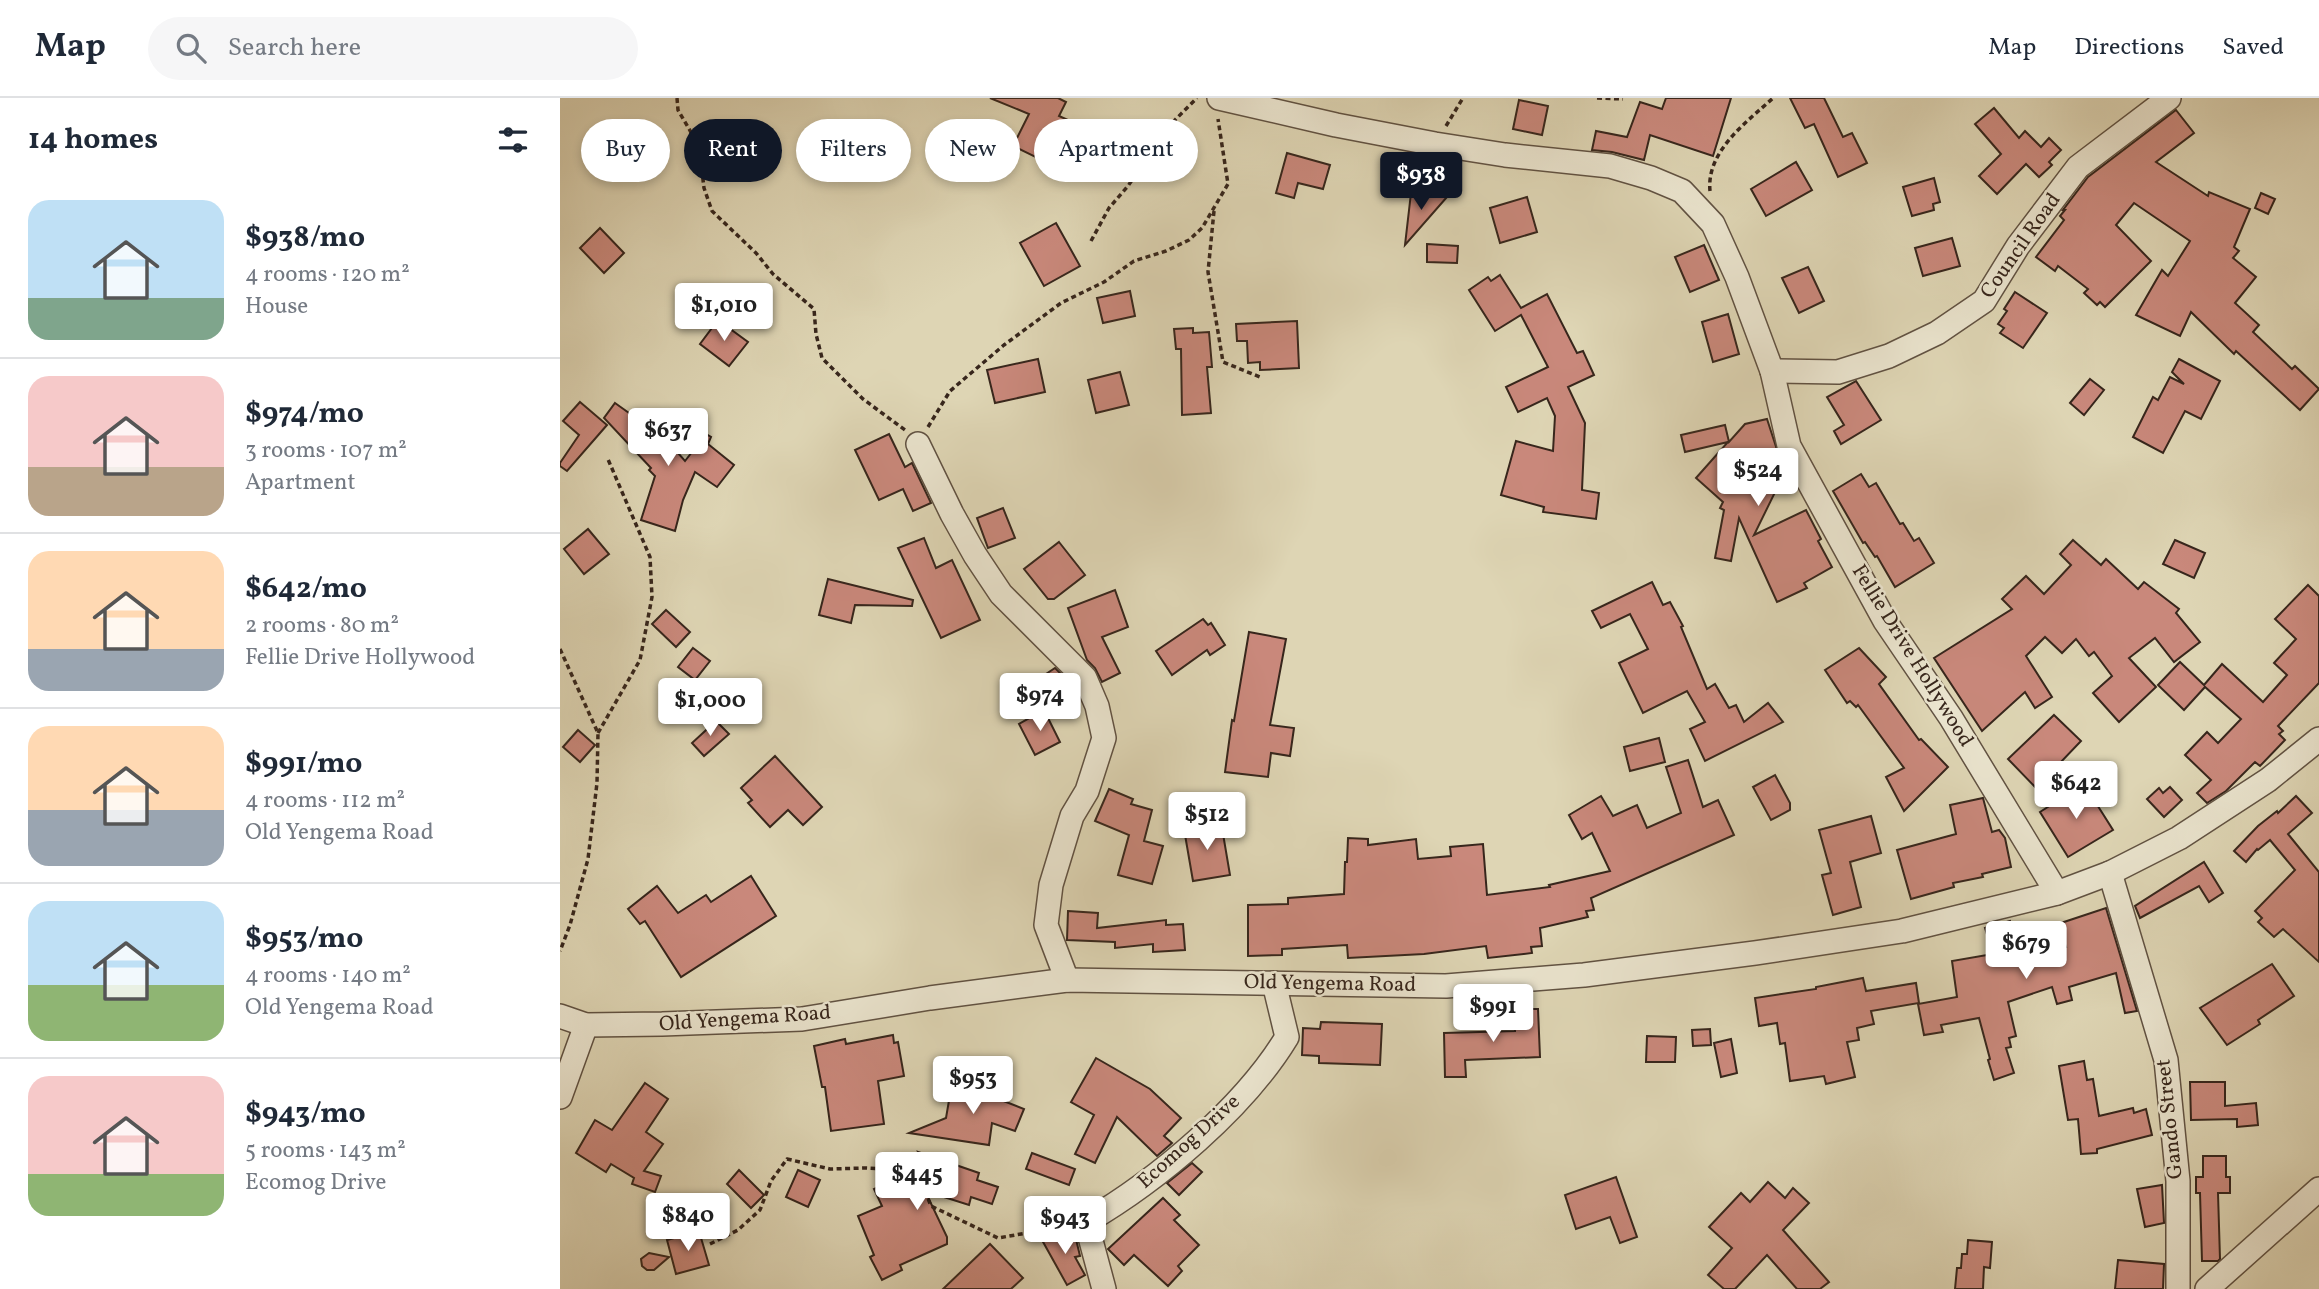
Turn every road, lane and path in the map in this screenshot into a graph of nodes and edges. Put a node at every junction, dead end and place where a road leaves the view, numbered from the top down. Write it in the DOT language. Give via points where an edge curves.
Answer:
graph roads {
  1 [pos="677,98"];
  2 [pos="1197,98"];
  3 [pos="1462,98"];
  4 [pos="1597,98"];
  5 [pos="1773,98"];
  6 [pos="2169,98"];
  7 [pos="1623,99"];
  8 [pos="1217,104"];
  9 [pos="1435,144"];
  10 [pos="1214,208"];
  11 [pos="1713,224"];
  12 [pos="1091,241"];
  13 [pos="1772,372"];
  14 [pos="1259,377"];
  15 [pos="918,444"];
  16 [pos="607,457"];
  17 [pos="560,649"];
  18 [pos="598,733"];
  19 [pos="2319,738"];
  20 [pos="2110,873"];
  21 [pos="2057,892"];
  22 [pos="560,951"];
  23 [pos="1067,980"];
  24 [pos="1274,984"];
  25 [pos="560,1016"];
  26 [pos="586,1025"];
  27 [pos="560,1097"];
  28 [pos="2319,1189"];
  29 [pos="1087,1222"];
  30 [pos="710,1244"];
  31 [pos="1104,1289"];
  32 [pos="2178,1289"];
  33 [pos="2207,1289"];
  1 -- 15 [label="path" via="678,110 700,155 712,211 814,309 822,358"];
  2 -- 12 [label="path" via="1167,128"];
  3 -- 9 [label="path"];
  4 -- 7 [label="path"];
  5 -- 11 [label="path" via="1721,149 1709,179"];
  6 -- 13 [label="street, Council Road" via="2078,167 2018,246 1984,301 1947,327 1889,356 1838,372"];
  8 -- 9 [label="street, Fellie Drive Hollywood"];
  8 -- 10 [label="path" via="1228,184"];
  9 -- 11 [label="street, Fellie Drive Hollywood" via="1610,166 1682,191"];
  10 -- 14 [label="path" via="1208,272 1223,362"];
  10 -- 15 [label="path" via="1189,240 1134,261 1061,303 1004,345 950,391"];
  11 -- 13 [label="street, Fellie Drive Hollywood"];
  13 -- 21 [label="street, Fellie Drive Hollywood" via="1789,446 1885,621 1951,718"];
  15 -- 23 [label="street" via="951,514 1001,594 1085,678 1097,706 1104,738 1087,791 1072,816 1051,885 1046,925"];
  16 -- 18 [label="path" via="650,557 652,597 640,660"];
  17 -- 18 [label="path"];
  18 -- 22 [label="path" via="588,859"];
  19 -- 20 [label="street, Old Yengema Road" via="2268,780 2179,838"];
  20 -- 21 [label="street, Old Yengema Road"];
  20 -- 32 [label="street, Gando Street" via="2166,1059 2178,1181"];
  21 -- 24 [label="street, Old Yengema Road" via="1902,931 1584,975 1446,986"];
  23 -- 24 [label="street, Old Yengema Road"];
  23 -- 26 [label="street, Old Yengema Road" via="802,1019"];
  24 -- 29 [label="street, Ecomog Drive" via="1287,1037 1271,1064 1219,1121 1119,1203"];
  25 -- 26 [label="street, Old Yengema Road"];
  26 -- 27 [label="street"];
  28 -- 33 [label="street"];
  29 -- 30 [label="path" via="998,1238 931,1206 917,1171 830,1169 787,1159 771,1181 760,1210 738,1230"];
  29 -- 31 [label="street"];
}
